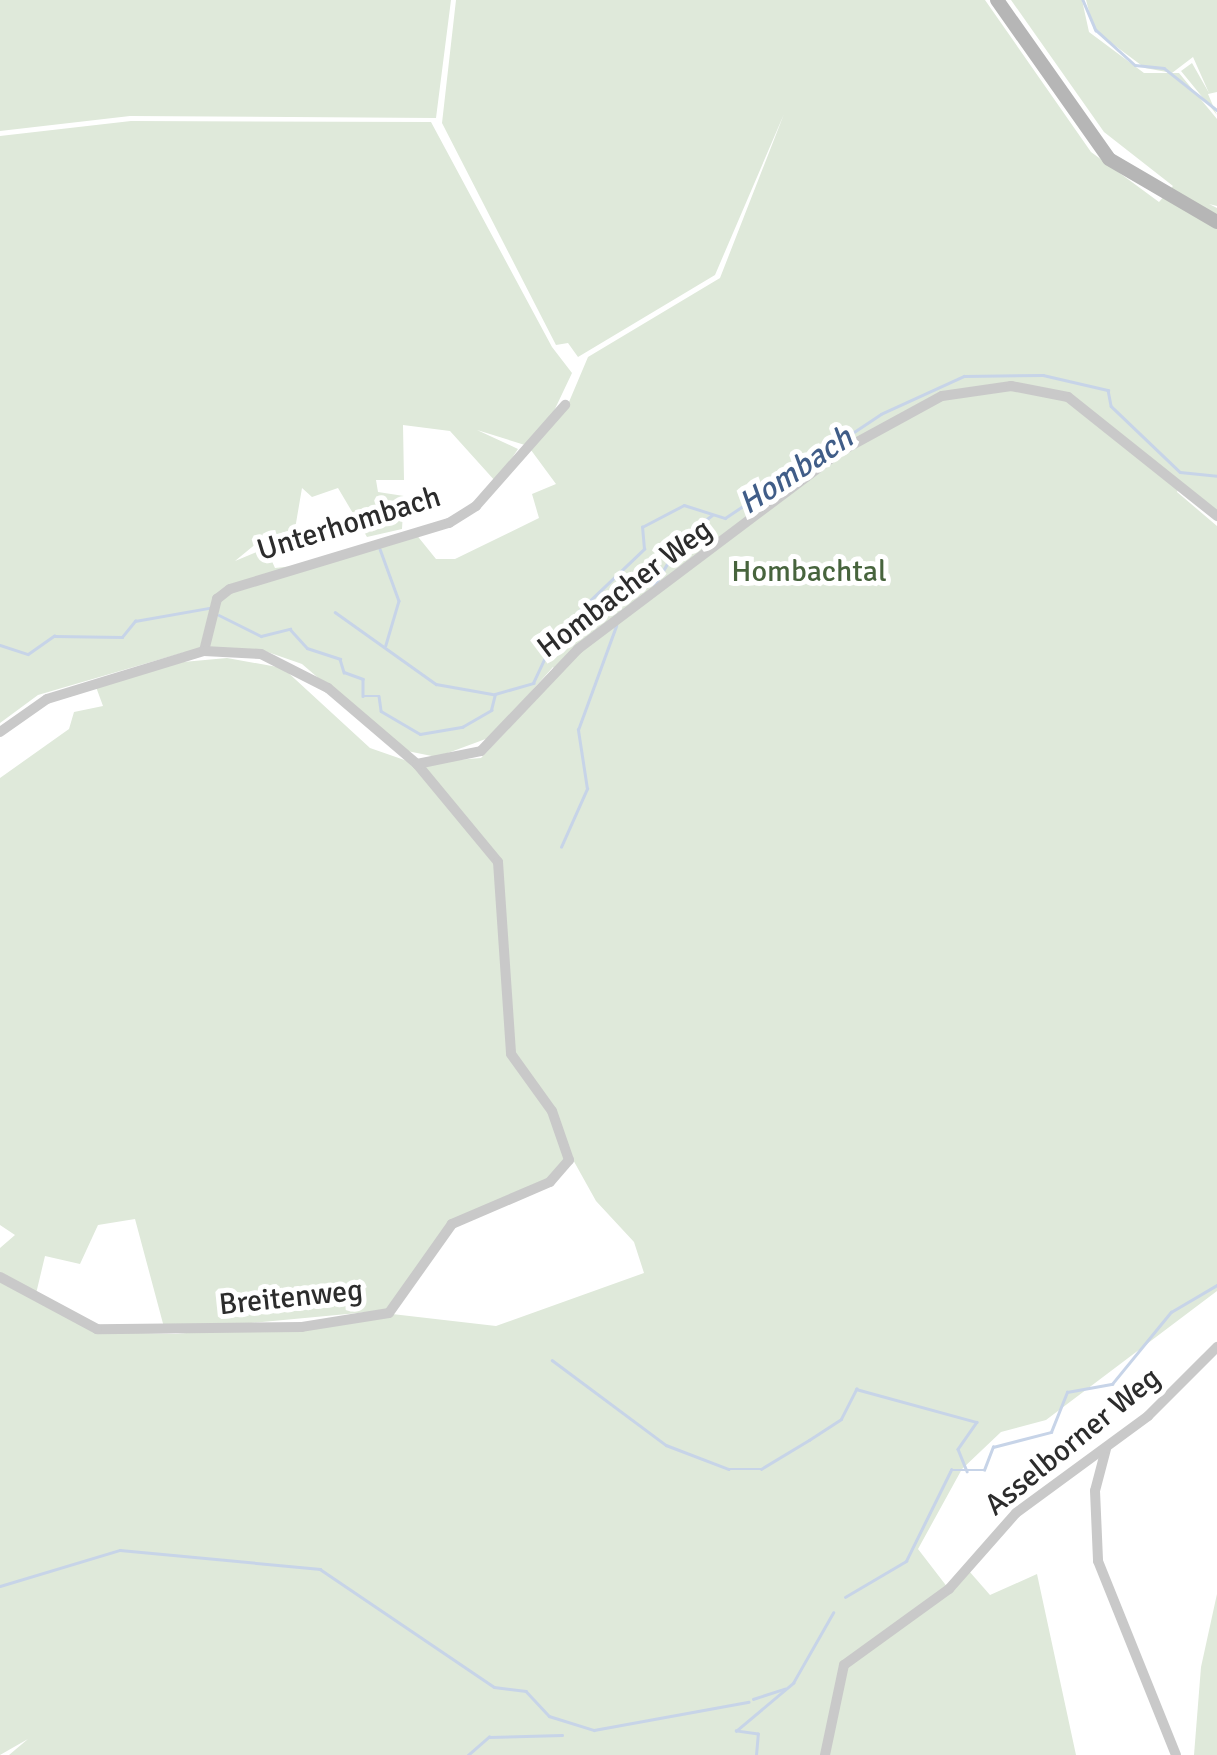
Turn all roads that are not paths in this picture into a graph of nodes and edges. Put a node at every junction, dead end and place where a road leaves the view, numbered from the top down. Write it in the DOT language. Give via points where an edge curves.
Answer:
graph roads {
  1 [pos="997,0"];
  2 [pos="1217,222"];
  3 [pos="565,405"];
  4 [pos="1217,516"];
  5 [pos="204,651"];
  6 [pos="0,732"];
  7 [pos="417,764"];
  8 [pos="0,1277"];
  9 [pos="1217,1347"];
  10 [pos="1106,1448"];
  11 [pos="825,1755"];
  12 [pos="1176,1755"];
  1 -- 2 [label="main road" via="1109,158"];
  3 -- 5 [label="street, Unterhombach" via="476,506 449,523 372,539 230,589 217,599"];
  4 -- 7 [label="street, Hombacher Weg" via="1068,397 1011,386 942,396 841,451 578,649 481,751"];
  5 -- 6 [label="street" via="47,699"];
  5 -- 7 [label="street" via="294,666"];
  7 -- 8 [label="street, Breitenweg" via="498,862 511,1054 568,1140 562,1174 452,1224 394,1308 379,1314 302,1327 97,1329"];
  9 -- 10 [label="street, Asselborner Weg"];
  10 -- 11 [label="street, Asselborner Weg" via="1016,1512 949,1590 844,1665"];
  10 -- 12 [label="street" via="1095,1491 1098,1561"];
}
